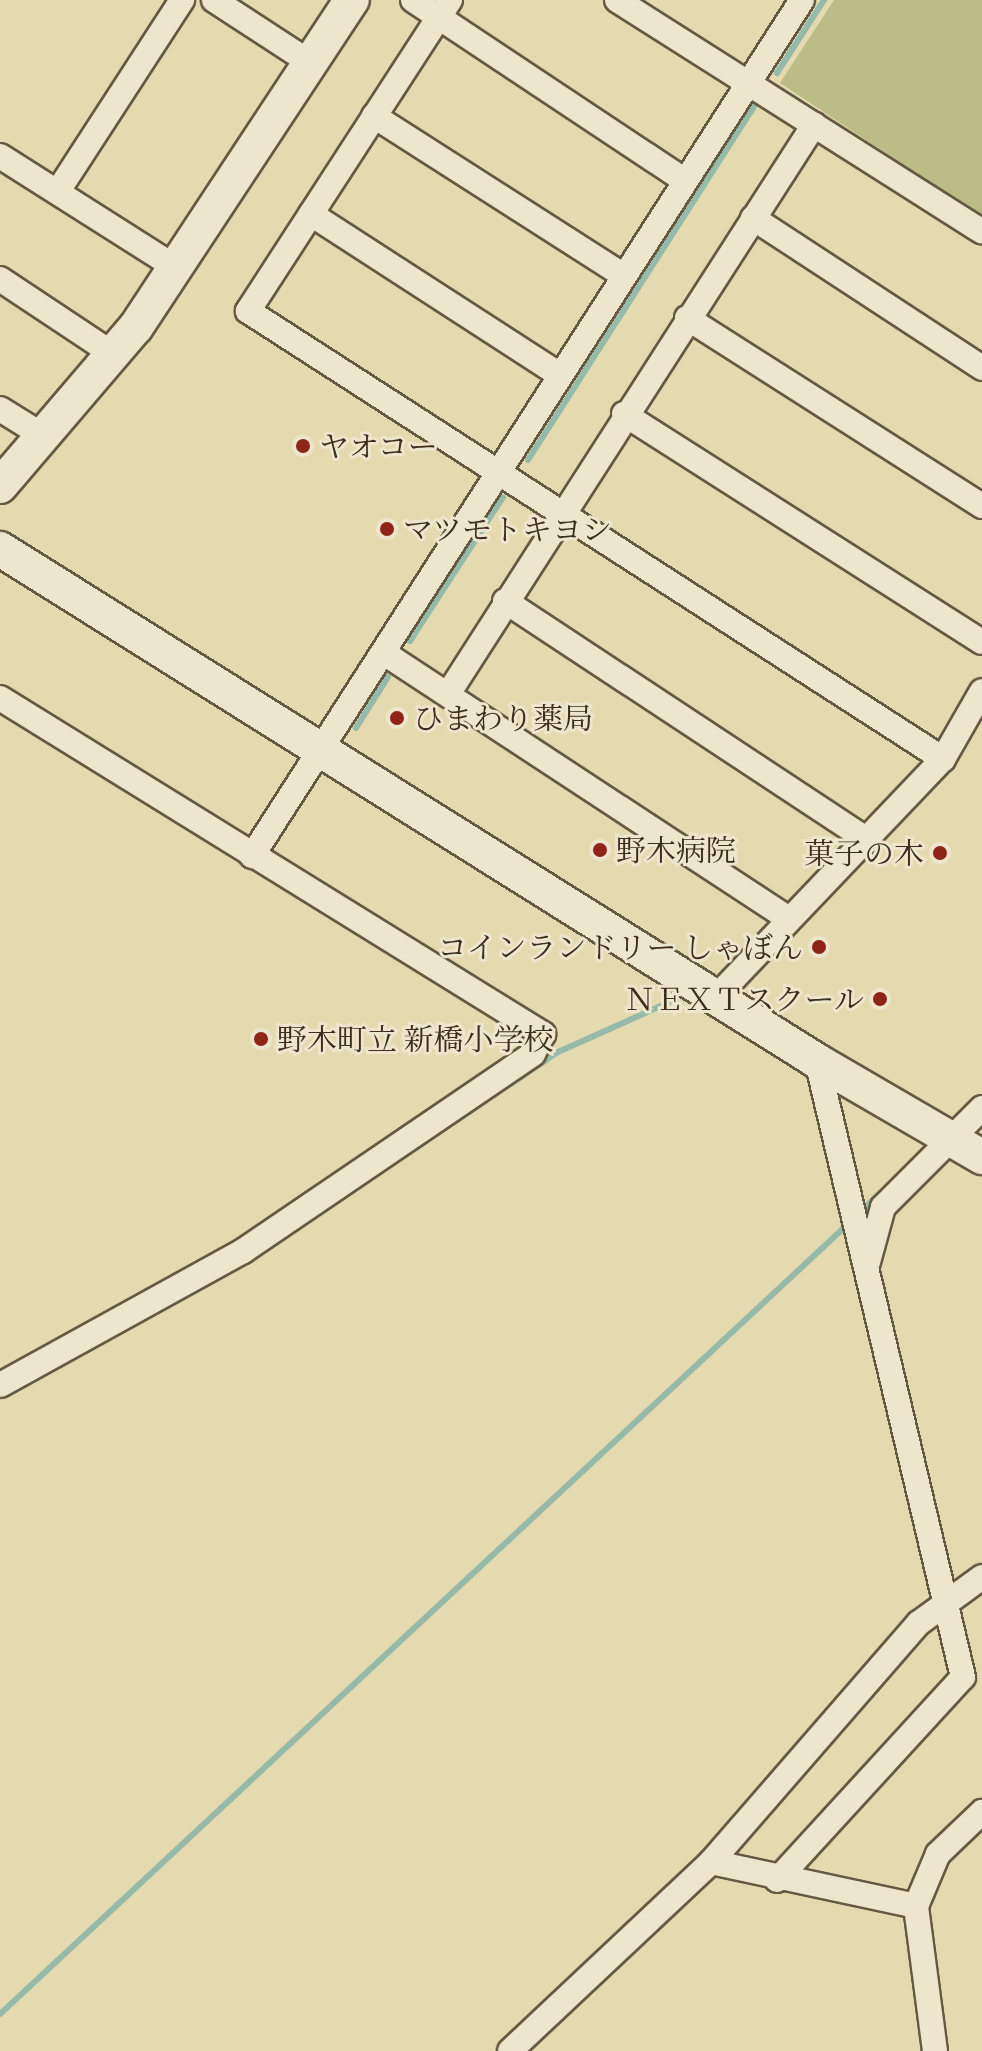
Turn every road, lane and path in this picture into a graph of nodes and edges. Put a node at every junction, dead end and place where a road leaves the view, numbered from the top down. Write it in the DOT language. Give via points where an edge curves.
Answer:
graph roads {
  1 [pos="182,0"];
  2 [pos="214,0"];
  3 [pos="352,0"];
  4 [pos="413,0"];
  5 [pos="617,0"];
  6 [pos="800,1"];
  7 [pos="445,8"];
  8 [pos="309,62"];
  9 [pos="749,84"];
  10 [pos="374,116"];
  11 [pos="814,125"];
  12 [pos="0,156"];
  13 [pos="685,181"];
  14 [pos="58,191"];
  15 [pos="311,214"];
  16 [pos="753,218"];
  17 [pos="982,232"];
  18 [pos="175,267"];
  19 [pos="624,276"];
  20 [pos="0,279"];
  21 [pos="687,318"];
  22 [pos="113,354"];
  23 [pos="982,368"];
  24 [pos="560,375"];
  25 [pos="0,409"];
  26 [pos="624,414"];
  27 [pos="42,435"];
  28 [pos="502,474"];
  29 [pos="0,486"];
  30 [pos="982,506"];
  31 [pos="564,512"];
  32 [pos="0,549"];
  33 [pos="505,601"];
  34 [pos="982,642"];
  35 [pos="387,655"];
  36 [pos="982,691"];
  37 [pos="448,694"];
  38 [pos="0,698"];
  39 [pos="323,749"];
  40 [pos="943,759"];
  41 [pos="868,840"];
  42 [pos="252,856"];
  43 [pos="789,919"];
  44 [pos="718,995"];
  45 [pos="817,1061"];
  46 [pos="982,1108"];
  47 [pos="949,1136"];
  48 [pos="982,1157"];
  49 [pos="867,1266"];
  50 [pos="0,1385"];
  51 [pos="982,1577"];
  52 [pos="949,1596"];
  53 [pos="972,1678"];
  54 [pos="982,1812"];
  55 [pos="711,1862"];
  56 [pos="777,1880"];
  57 [pos="916,1906"];
  58 [pos="510,2051"];
  59 [pos="935,2051"];
  1 -- 14 [label="street"];
  2 -- 8 [label="street"];
  3 -- 8 [label="street"];
  4 -- 7 [label="street"];
  5 -- 9 [label="street"];
  6 -- 9 [label="street"];
  7 -- 10 [label="street"];
  7 -- 13 [label="street"];
  8 -- 18 [label="street"];
  9 -- 11 [label="street"];
  9 -- 13 [label="street"];
  10 -- 15 [label="street"];
  10 -- 19 [label="street"];
  11 -- 16 [label="street"];
  11 -- 17 [label="street"];
  12 -- 14 [label="street"];
  13 -- 19 [label="street"];
  14 -- 18 [label="street"];
  15 -- 24 [label="street"];
  15 -- 28 [label="street" via="248,311"];
  16 -- 21 [label="street"];
  16 -- 23 [label="street"];
  18 -- 22 [label="street"];
  19 -- 24 [label="street"];
  20 -- 22 [label="street"];
  21 -- 26 [label="street"];
  21 -- 30 [label="street"];
  22 -- 27 [label="street"];
  24 -- 28 [label="street"];
  25 -- 27 [label="street"];
  26 -- 31 [label="street"];
  26 -- 34 [label="street"];
  27 -- 29 [label="street"];
  28 -- 31 [label="street"];
  28 -- 35 [label="street"];
  31 -- 33 [label="street"];
  31 -- 40 [label="street"];
  32 -- 39 [label="street"];
  33 -- 37 [label="street"];
  33 -- 41 [label="street"];
  35 -- 37 [label="street"];
  35 -- 39 [label="street"];
  36 -- 40 [label="street"];
  37 -- 43 [label="street"];
  38 -- 42 [label="street"];
  39 -- 42 [label="street"];
  39 -- 44 [label="street"];
  40 -- 41 [label="street"];
  41 -- 43 [label="street"];
  42 -- 50 [label="street" via="543,1034 540,1045 243,1251"];
  43 -- 44 [label="street"];
  44 -- 45 [label="street"];
  45 -- 47 [label="street"];
  45 -- 49 [label="street"];
  46 -- 47 [label="street"];
  47 -- 48 [label="street"];
  47 -- 49 [label="street" via="883,1207"];
  49 -- 52 [label="street"];
  51 -- 52 [label="street"];
  52 -- 53 [label="street"];
  52 -- 55 [label="street"];
  53 -- 56 [label="street"];
  54 -- 57 [label="street" via="938,1854"];
  55 -- 56 [label="street"];
  55 -- 58 [label="street"];
  56 -- 57 [label="street"];
  57 -- 59 [label="street"];
}
